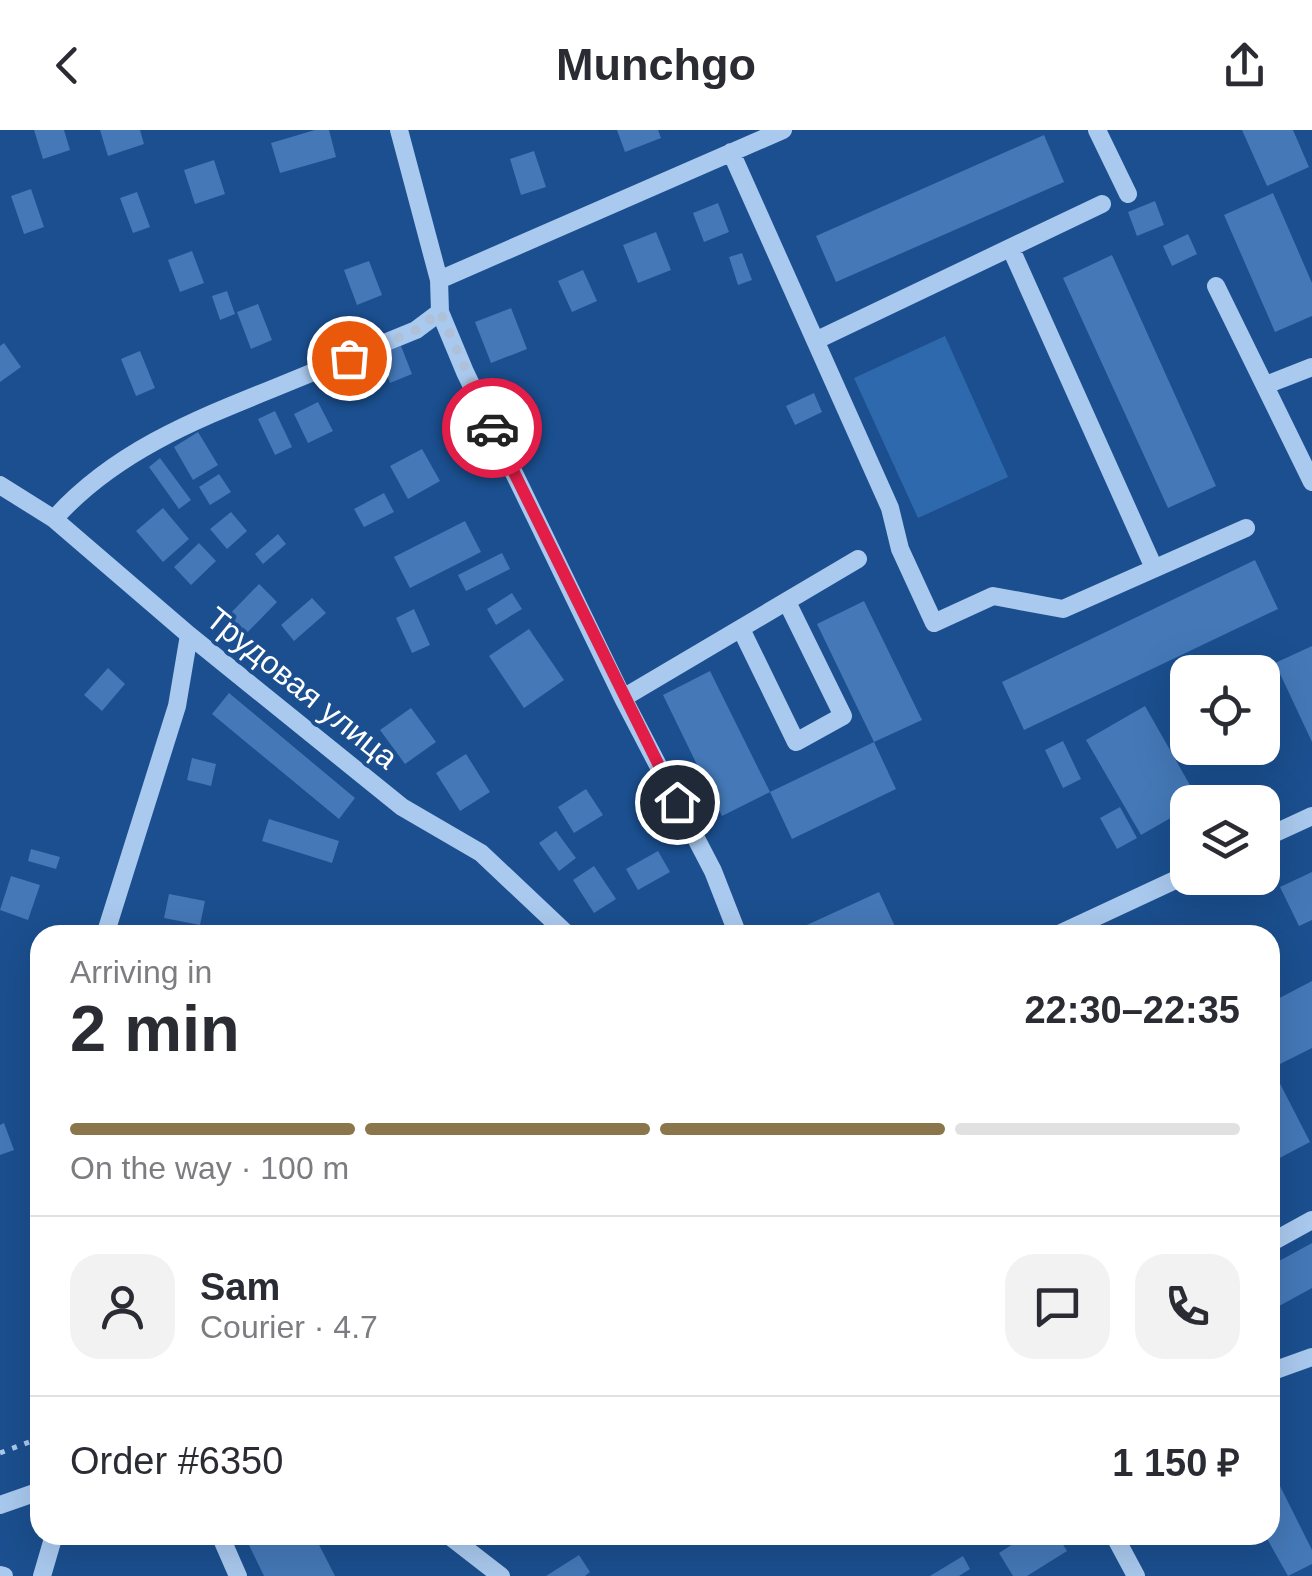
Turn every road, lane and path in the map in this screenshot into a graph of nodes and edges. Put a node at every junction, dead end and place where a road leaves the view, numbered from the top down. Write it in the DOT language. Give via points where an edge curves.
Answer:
graph roads {
  1 [pos="399,130"];
  2 [pos="783,130"];
  3 [pos="1097,130"];
  4 [pos="732,152"];
  5 [pos="1128,194"];
  6 [pos="1102,204"];
  7 [pos="1011,249"];
  8 [pos="439,280"];
  9 [pos="1216,286"];
  10 [pos="440,312"];
  11 [pos="817,340"];
  12 [pos="1312,368"];
  13 [pos="1266,385"];
  14 [pos="1312,482"];
  15 [pos="0,485"];
  16 [pos="54,519"];
  17 [pos="1246,528"];
  18 [pos="858,559"];
  19 [pos="1154,568"];
  20 [pos="786,602"];
  21 [pos="741,629"];
  22 [pos="189,635"];
  23 [pos="623,698"];
  24 [pos="1312,816"];
  25 [pos="1280,831"];
  26 [pos="1170,882"];
  27 [pos="108,925"];
  28 [pos="557,925"];
  29 [pos="734,925"];
  30 [pos="1078,925"];
  31 [pos="1312,1220"];
  32 [pos="1280,1238"];
  33 [pos="1312,1357"];
  34 [pos="1280,1368"];
  35 [pos="30,1439"];
  36 [pos="0,1453"];
  37 [pos="30,1495"];
  38 [pos="0,1506"];
  39 [pos="51,1545"];
  40 [pos="224,1545"];
  41 [pos="461,1545"];
  42 [pos="1119,1545"];
  43 [pos="42,1576"];
  44 [pos="238,1576"];
  45 [pos="501,1576"];
  46 [pos="1136,1576"];
  1 -- 8 [label="street"];
  2 -- 4 [label="street"];
  3 -- 5 [label="street"];
  4 -- 8 [label="street"];
  4 -- 11 [label="street"];
  6 -- 7 [label="street"];
  7 -- 11 [label="street"];
  7 -- 19 [label="street"];
  8 -- 10 [label="street"];
  9 -- 13 [label="street"];
  10 -- 16 [label="street" via="416,330 182,425 78,493"];
  10 -- 23 [label="street"];
  11 -- 19 [label="street" via="934,623 993,596 1063,609"];
  12 -- 13 [label="street"];
  13 -- 14 [label="street"];
  15 -- 16 [label="street, Трудовая улица"];
  16 -- 22 [label="street, Трудовая улица"];
  17 -- 19 [label="street"];
  18 -- 20 [label="street"];
  20 -- 21 [label="street"];
  20 -- 21 [label="street" via="843,716 796,742"];
  21 -- 23 [label="street"];
  22 -- 27 [label="street" via="177,706"];
  22 -- 28 [label="street, Трудовая улица" via="402,807 481,853"];
  23 -- 29 [label="street"];
  24 -- 25 [label="street"];
  26 -- 30 [label="street"];
  31 -- 32 [label="street"];
  33 -- 34 [label="street"];
  35 -- 36 [label="path"];
  37 -- 38 [label="street"];
  39 -- 43 [label="street"];
  40 -- 44 [label="street"];
  41 -- 45 [label="street"];
  42 -- 46 [label="street"];
}
